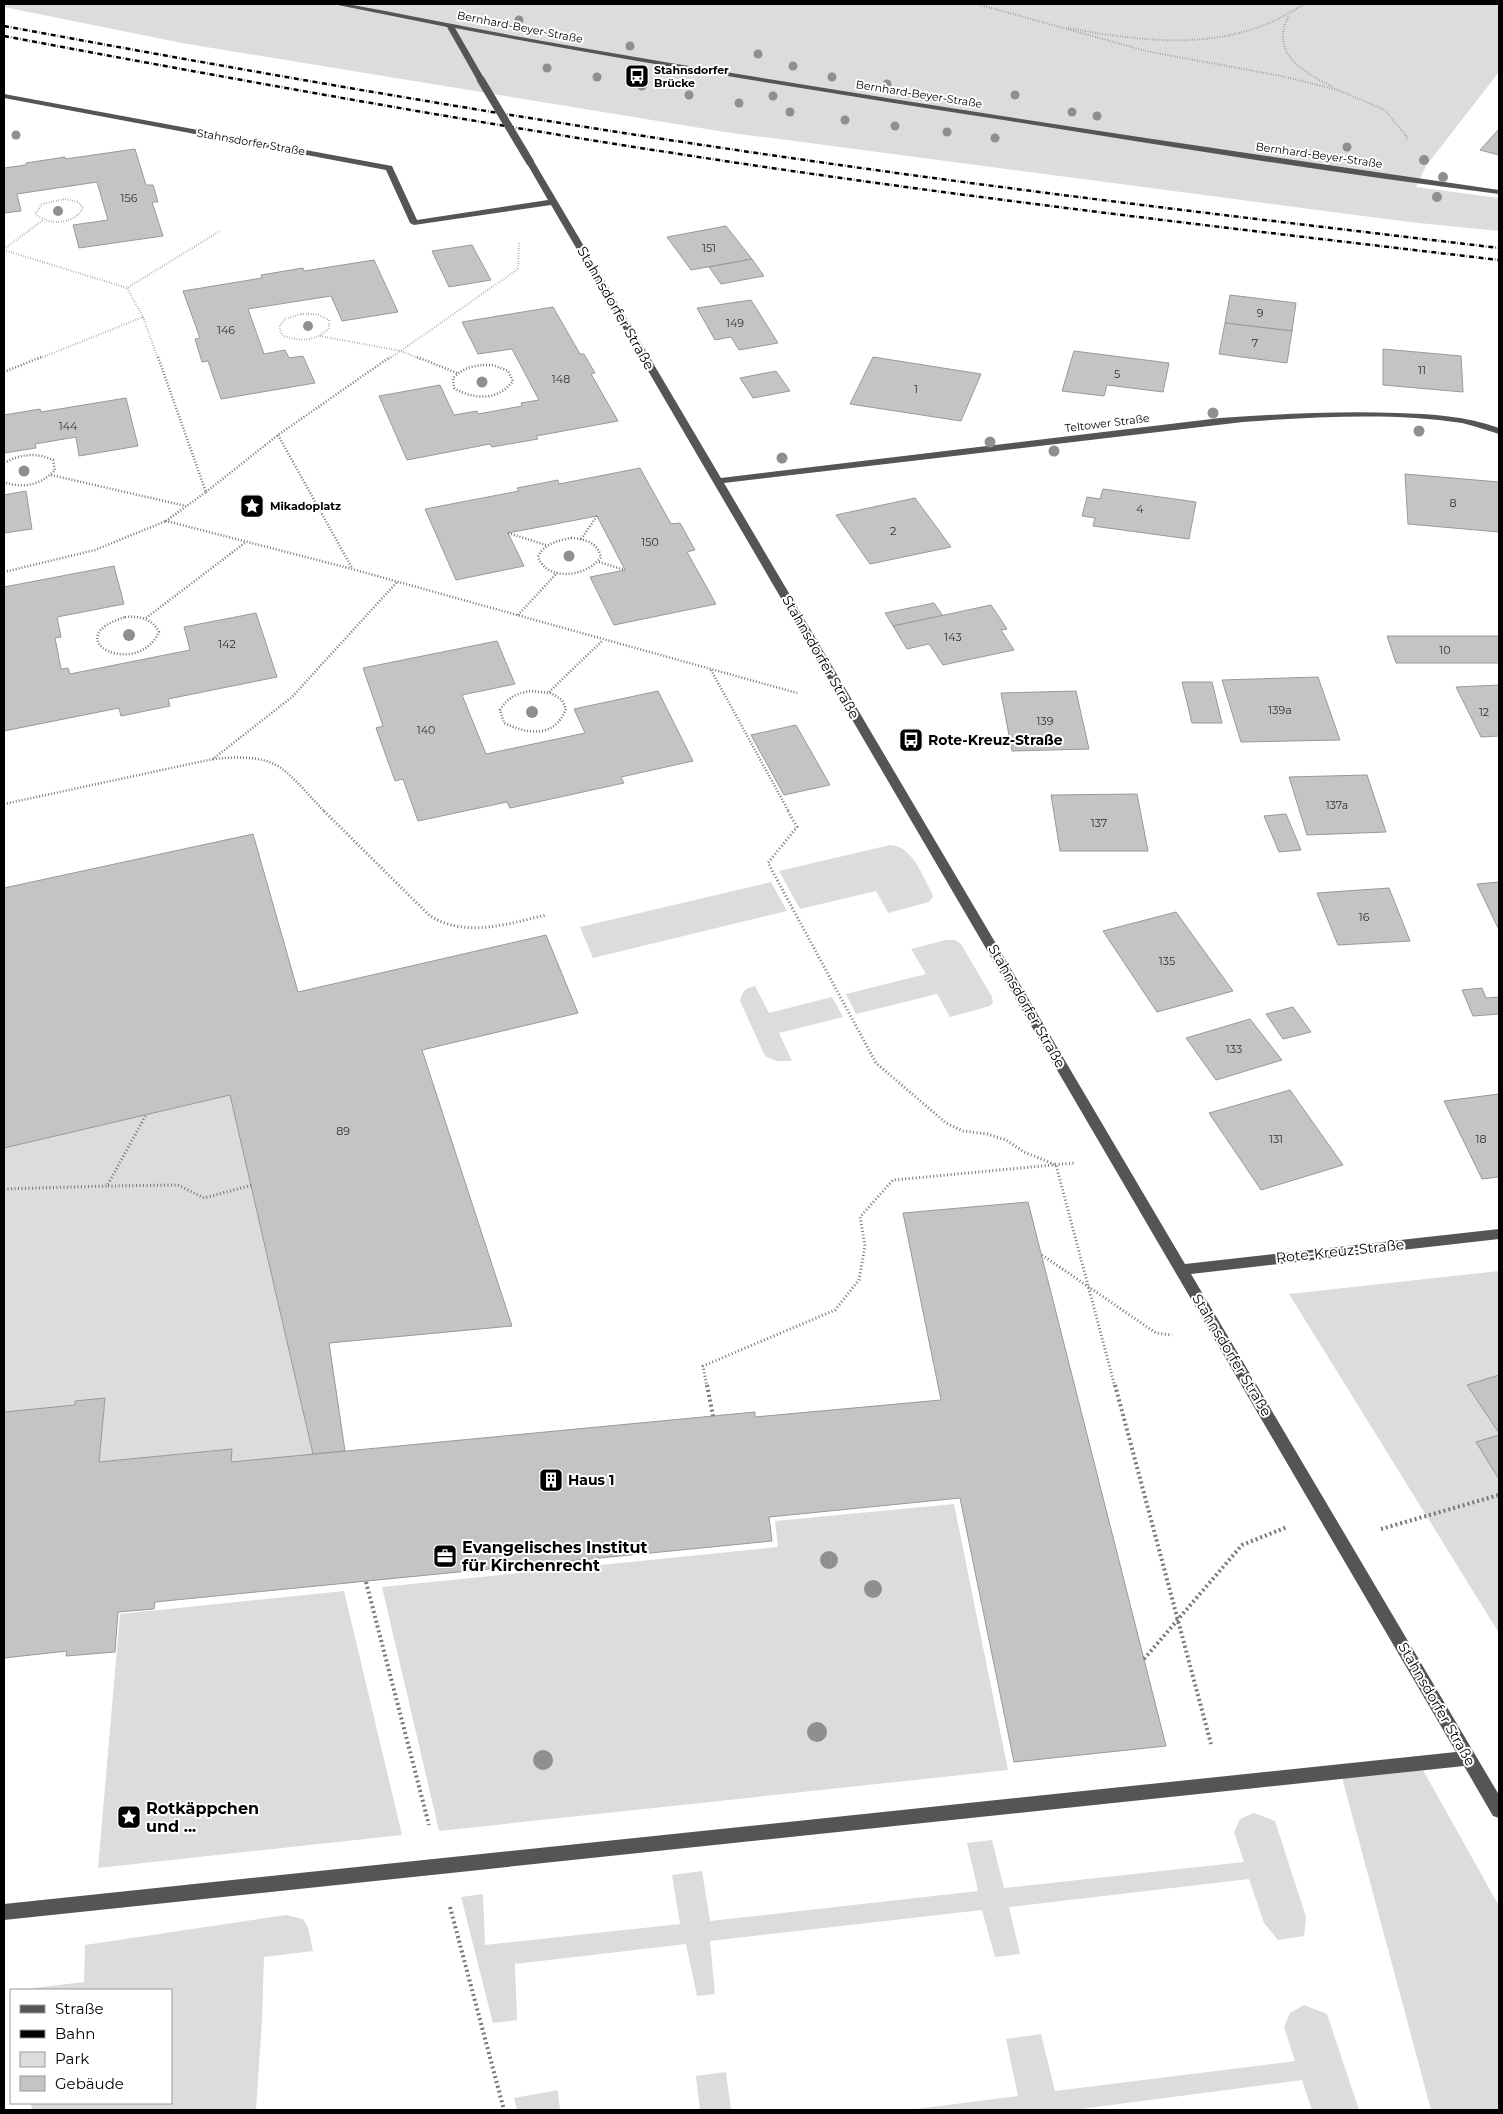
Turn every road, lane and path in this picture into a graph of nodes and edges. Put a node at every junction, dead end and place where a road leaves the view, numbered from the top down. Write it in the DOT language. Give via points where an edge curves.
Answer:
graph roads {
  1 [pos="337,4"];
  2 [pos="977,4"];
  3 [pos="1304,4"];
  4 [pos="1288,17"];
  5 [pos="449,25"];
  6 [pos="1050,25"];
  7 [pos="1338,90"];
  8 [pos="4,96"];
  9 [pos="1392,178"];
  10 [pos="1499,192"];
  11 [pos="554,202"];
  12 [pos="43,220"];
  13 [pos="220,231"];
  14 [pos="4,250"];
  15 [pos="127,288"];
  16 [pos="143,317"];
  17 [pos="320,336"];
  18 [pos="401,351"];
  19 [pos="4,372"];
  20 [pos="457,373"];
  21 [pos="1499,431"];
  22 [pos="278,435"];
  23 [pos="4,463"];
  24 [pos="51,475"];
  25 [pos="718,481"];
  26 [pos="4,482"];
  27 [pos="206,492"];
  28 [pos="187,506"];
  29 [pos="596,516"];
  30 [pos="166,521"];
  31 [pos="508,533"];
  32 [pos="581,539"];
  33 [pos="246,542"];
  34 [pos="546,545"];
  35 [pos="599,562"];
  36 [pos="352,569"];
  37 [pos="625,570"];
  38 [pos="4,572"];
  39 [pos="557,572"];
  40 [pos="397,582"];
  41 [pos="518,615"];
  42 [pos="146,618"];
  43 [pos="604,639"];
  44 [pos="711,670"];
  45 [pos="840,687"];
  46 [pos="549,692"];
  47 [pos="213,759"];
  48 [pos="4,804"];
  49 [pos="546,915"];
  50 [pos="146,1115"];
  51 [pos="1117,1160"];
  52 [pos="1056,1165"];
  53 [pos="252,1185"];
  54 [pos="107,1186"];
  55 [pos="4,1189"];
  56 [pos="1499,1234"];
  57 [pos="1042,1255"];
  58 [pos="1182,1270"];
  59 [pos="1156,1333"];
  60 [pos="713,1416"];
  61 [pos="1499,1495"];
  62 [pos="1342,1541"];
  63 [pos="1242,1545"];
  64 [pos="366,1582"];
  65 [pos="1144,1659"];
  66 [pos="1469,1758"];
  67 [pos="1221,1783"];
  68 [pos="1499,1810"];
  69 [pos="440,1865"];
  70 [pos="4,1912"];
  71 [pos="504,2110"];
  1 -- 5 [label="street, Bernhard-Beyer-Straße"];
  2 -- 6 [label="path"];
  3 -- 4 [label="path"];
  4 -- 6 [label="path" via="1212,40 1136,39"];
  4 -- 7 [label="path" via="1282,31 1283,46 1293,61 1311,76"];
  5 -- 9 [label="street, Bernhard-Beyer-Straße" via="786,84"];
  5 -- 11 [label="street, Stahnsdorfer Straße, bridge"];
  6 -- 7 [label="path" via="1146,51"];
  7 -- 9 [label="path" via="1385,110 1407,137"];
  8 -- 11 [label="street, Stahnsdorfer Straße" via="389,168 414,223"];
  9 -- 10 [label="street, Bernhard-Beyer-Straße"];
  11 -- 18 [label="path" via="520,239 518,269"];
  11 -- 25 [label="street, Stahnsdorfer Straße"];
  12 -- 12 [label="path" via="35,211 49,201 72,200 83,208 72,218"];
  12 -- 14 [label="path"];
  13 -- 15 [label="path"];
  14 -- 15 [label="path"];
  15 -- 16 [label="path"];
  16 -- 19 [label="path"];
  16 -- 27 [label="path"];
  17 -- 17 [label="path" via="330,324 317,314 293,316 279,327 282,335 295,340"];
  17 -- 18 [label="path"];
  18 -- 20 [label="path"];
  18 -- 22 [label="path"];
  20 -- 20 [label="path" via="453,378 454,388 460,393 478,397 505,391 513,381 508,371 493,365 473,366"];
  21 -- 25 [label="street, Teltower Straße" via="1473,423 1429,417 1270,416"];
  22 -- 27 [label="path"];
  22 -- 36 [label="path"];
  23 -- 24 [label="path" via="20,456 39,455 53,460 55,470"];
  24 -- 26 [label="path" via="28,486"];
  24 -- 28 [label="path"];
  25 -- 45 [label="street, Stahnsdorfer Straße"];
  27 -- 28 [label="path"];
  28 -- 30 [label="path"];
  29 -- 32 [label="path"];
  30 -- 33 [label="path"];
  30 -- 38 [label="path" via="95,550"];
  31 -- 34 [label="path"];
  32 -- 34 [label="path" via="562,539"];
  32 -- 35 [label="path" via="596,545 601,556"];
  33 -- 36 [label="path"];
  33 -- 42 [label="path"];
  34 -- 39 [label="path" via="539,558 542,564"];
  35 -- 37 [label="path"];
  35 -- 39 [label="path" via="586,571"];
  36 -- 40 [label="path"];
  39 -- 41 [label="path"];
  40 -- 41 [label="path"];
  40 -- 47 [label="path" via="292,697"];
  41 -- 43 [label="path"];
  42 -- 42 [label="path" via="125,617 110,622 96,636 97,643 108,652 117,654 146,648 159,632"];
  43 -- 44 [label="path"];
  43 -- 46 [label="path"];
  44 -- 45 [label="path" via="800,694"];
  44 -- 52 [label="path" via="798,827 768,863 876,1063 946,1123 963,1131 1006,1140 1024,1152"];
  45 -- 51 [label="street, Stahnsdorfer Straße"];
  46 -- 46 [label="path" via="529,691 510,697 500,710 504,723 520,731 532,732 543,731 561,722 566,715 564,702"];
  47 -- 48 [label="path"];
  47 -- 49 [label="path" via="252,757 281,768 430,916 446,925 467,929"];
  50 -- 54 [label="path"];
  51 -- 52 [label="path"];
  51 -- 58 [label="street, Stahnsdorfer Straße"];
  52 -- 60 [label="path" via="893,1180 860,1217 865,1246 859,1280 835,1310 703,1366"];
  52 -- 67 [label="path"];
  53 -- 54 [label="path" via="204,1198 178,1184"];
  54 -- 55 [label="path"];
  56 -- 58 [label="street, Rote-Kreuz-Straße"];
  57 -- 59 [label="path"];
  58 -- 62 [label="street, Stahnsdorfer Straße"];
  61 -- 62 [label="path"];
  62 -- 66 [label="street, Stahnsdorfer Straße"];
  63 -- 65 [label="path"];
  64 -- 69 [label="path"];
  66 -- 67 [label="street"];
  66 -- 68 [label="street, Stahnsdorfer Straße"];
  67 -- 69 [label="street"];
  69 -- 70 [label="street"];
  69 -- 71 [label="path"];
}
